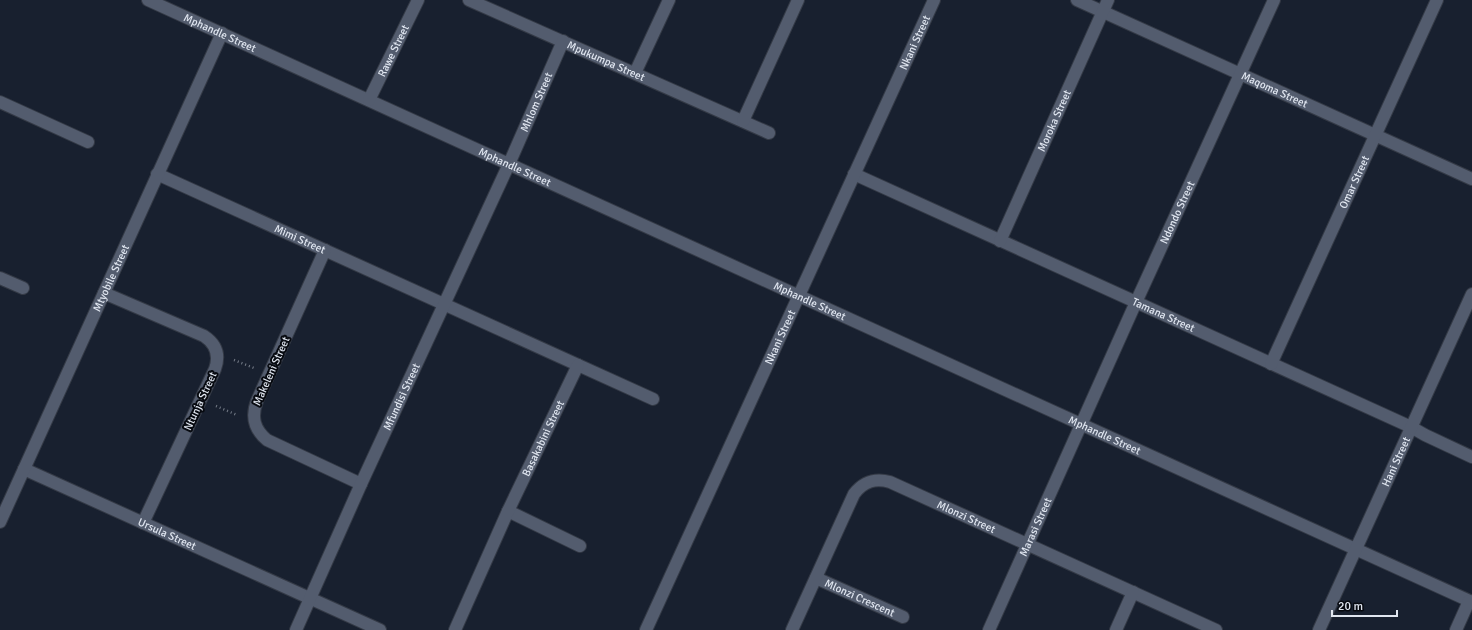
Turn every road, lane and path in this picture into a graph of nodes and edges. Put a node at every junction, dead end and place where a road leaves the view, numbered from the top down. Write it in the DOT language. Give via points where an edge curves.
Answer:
graph roads {
  1 [pos="148,0"];
  2 [pos="418,0"];
  3 [pos="469,0"];
  4 [pos="669,0"];
  5 [pos="798,0"];
  6 [pos="934,0"];
  7 [pos="1077,0"];
  8 [pos="1108,0"];
  9 [pos="1274,0"];
  10 [pos="1437,0"];
  11 [pos="1103,12"];
  12 [pos="222,33"];
  13 [pos="563,41"];
  14 [pos="636,73"];
  15 [pos="1240,74"];
  16 [pos="369,100"];
  17 [pos="2,107"];
  18 [pos="742,121"];
  19 [pos="769,133"];
  20 [pos="1376,135"];
  21 [pos="88,142"];
  22 [pos="509,164"];
  23 [pos="157,174"];
  24 [pos="854,174"];
  25 [pos="1472,179"];
  26 [pos="1000,241"];
  27 [pos="325,250"];
  28 [pos="0,278"];
  29 [pos="22,288"];
  30 [pos="104,293"];
  31 [pos="1472,294"];
  32 [pos="799,296"];
  33 [pos="1136,302"];
  34 [pos="444,304"];
  35 [pos="217,353"];
  36 [pos="1271,364"];
  37 [pos="578,365"];
  38 [pos="269,374"];
  39 [pos="201,399"];
  40 [pos="653,399"];
  41 [pos="254,422"];
  42 [pos="1081,424"];
  43 [pos="1411,427"];
  44 [pos="1472,457"];
  45 [pos="24,469"];
  46 [pos="361,484"];
  47 [pos="508,511"];
  48 [pos="0,522"];
  49 [pos="143,522"];
  50 [pos="1028,545"];
  51 [pos="580,546"];
  52 [pos="1356,549"];
  53 [pos="816,578"];
  54 [pos="1133,592"];
  55 [pos="310,599"];
  56 [pos="1471,601"];
  57 [pos="903,617"];
  58 [pos="296,630"];
  59 [pos="380,630"];
  60 [pos="455,630"];
  61 [pos="646,630"];
  62 [pos="792,630"];
  63 [pos="989,630"];
  64 [pos="1116,630"];
  65 [pos="1216,630"];
  66 [pos="1319,630"];
  67 [pos="1456,630"];
  1 -- 12 [label="street, Mphandle Street"];
  2 -- 16 [label="street, Rawe Street"];
  3 -- 13 [label="street, Mpukumpa Street"];
  4 -- 14 [label="street"];
  5 -- 18 [label="street"];
  6 -- 24 [label="street, Nkani Street"];
  7 -- 11 [label="street, Maqoma Street"];
  8 -- 11 [label="street, Moroka Street"];
  9 -- 15 [label="street, Ndondo Street"];
  10 -- 20 [label="street, Omar Street"];
  11 -- 15 [label="street, Maqoma Street"];
  11 -- 26 [label="street, Moroka Street"];
  12 -- 16 [label="street, Mphandle Street"];
  12 -- 23 [label="street, Mtyobile Street"];
  13 -- 14 [label="street, Mpukumpa Street"];
  13 -- 22 [label="street, Mhlom Street"];
  14 -- 18 [label="street, Mpukumpa Street"];
  15 -- 20 [label="street, Maqoma Street"];
  15 -- 33 [label="street, Ndondo Street"];
  16 -- 22 [label="street, Mphandle Street"];
  17 -- 21 [label="street"];
  18 -- 19 [label="street, Mpukumpa Street"];
  20 -- 25 [label="street, Maqoma Street"];
  20 -- 36 [label="street, Omar Street"];
  22 -- 32 [label="street, Mphandle Street"];
  22 -- 34 [label="street, Mfundisi Street"];
  23 -- 27 [label="street, Mimi Street"];
  23 -- 30 [label="street, Mtyobile Street"];
  24 -- 26 [label="street, Tamana Street"];
  24 -- 32 [label="street, Nkani Street"];
  26 -- 33 [label="street, Tamana Street"];
  27 -- 34 [label="street, Mimi Street"];
  27 -- 38 [label="street, Makeleni Street"];
  28 -- 29 [label="street"];
  30 -- 35 [label="street" via="204,336 211,341"];
  30 -- 45 [label="street, Mtyobile Street"];
  31 -- 43 [label="street, Hani Street"];
  32 -- 42 [label="street, Mphandle Street"];
  32 -- 61 [label="street, Nkani Street"];
  33 -- 36 [label="street, Tamana Street"];
  33 -- 42 [label="street, Ndondo Street"];
  34 -- 37 [label="street"];
  34 -- 46 [label="street, Mfundisi Street"];
  35 -- 38 [label="path"];
  35 -- 39 [label="street, Ntunja Street" via="215,369"];
  36 -- 43 [label="street, Tamana Street"];
  37 -- 40 [label="street"];
  37 -- 47 [label="street, Basakabini Street"];
  38 -- 41 [label="street, Makeleni Street" via="254,408"];
  39 -- 41 [label="path"];
  39 -- 49 [label="street, Ntunja Street"];
  41 -- 46 [label="street" via="267,440"];
  42 -- 50 [label="street, Marasi Street"];
  42 -- 52 [label="street, Mphandle Street"];
  43 -- 44 [label="street, Tamana Street"];
  43 -- 52 [label="street, Hani Street"];
  45 -- 48 [label="street, Mtyobile Street"];
  45 -- 49 [label="street, Ursula Street"];
  46 -- 55 [label="street, Mfundisi Street"];
  47 -- 51 [label="street"];
  47 -- 60 [label="street, Basakabini Street"];
  49 -- 55 [label="street, Ursula Street"];
  50 -- 53 [label="street, Mlonzi Street" via="890,482 874,480 866,482 854,494"];
  50 -- 54 [label="street, Mlonzi Street"];
  50 -- 63 [label="street, Marasi Street"];
  52 -- 56 [label="street, Mphandle Street"];
  52 -- 66 [label="street, Hani Street"];
  53 -- 57 [label="street, Mlonzi Crescent"];
  53 -- 62 [label="street, Mlonzi Street"];
  54 -- 64 [label="street"];
  54 -- 65 [label="street, Mlonzi Street"];
  55 -- 58 [label="street, Mfundisi Street"];
  55 -- 59 [label="street"];
  56 -- 67 [label="street"];
}
